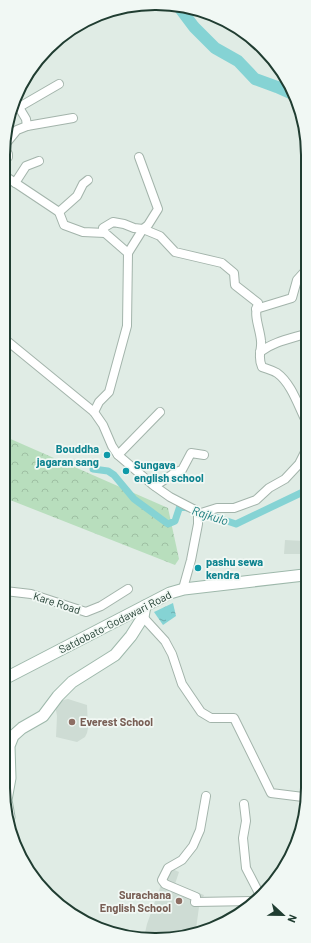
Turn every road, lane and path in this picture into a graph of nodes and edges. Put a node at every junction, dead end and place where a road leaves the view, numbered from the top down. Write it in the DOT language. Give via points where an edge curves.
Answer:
graph roads {
  1 [pos="59,84"];
  2 [pos="73,118"];
  3 [pos="27,126"];
  4 [pos="11,137"];
  5 [pos="139,157"];
  6 [pos="39,161"];
  7 [pos="88,180"];
  8 [pos="11,181"];
  9 [pos="59,212"];
  10 [pos="143,229"];
  11 [pos="105,233"];
  12 [pos="128,253"];
  13 [pos="301,276"];
  14 [pos="256,309"];
  15 [pos="301,335"];
  16 [pos="10,343"];
  17 [pos="260,352"];
  18 [pos="301,411"];
  19 [pos="94,412"];
  20 [pos="160,412"];
  21 [pos="118,455"];
  22 [pos="204,455"];
  23 [pos="301,460"];
  24 [pos="155,486"];
  25 [pos="198,514"];
  26 [pos="301,575"];
  27 [pos="128,589"];
  28 [pos="184,589"];
  29 [pos="10,592"];
  30 [pos="144,611"];
  31 [pos="10,676"];
  32 [pos="10,744"];
  33 [pos="206,796"];
  34 [pos="301,797"];
  35 [pos="244,804"];
  36 [pos="258,890"];
  37 [pos="245,902"];
  1 -- 3 [label="street" via="21,106"];
  2 -- 3 [label="street"];
  3 -- 4 [label="street" via="17,130"];
  5 -- 10 [label="street" via="158,209"];
  6 -- 8 [label="street" via="26,166"];
  7 -- 9 [label="street" via="77,196"];
  8 -- 9 [label="street"];
  9 -- 11 [label="street" via="64,225 82,232"];
  10 -- 11 [label="street" via="113,222 103,228"];
  10 -- 12 [label="street"];
  10 -- 14 [label="street" via="160,236 175,252 222,263 234,273 235,285 258,303"];
  11 -- 12 [label="street"];
  12 -- 19 [label="street" via="127,326 109,392"];
  13 -- 14 [label="street" via="297,280 292,298"];
  14 -- 17 [label="street" via="262,342"];
  15 -- 17 [label="street" via="268,346"];
  16 -- 19 [label="street"];
  17 -- 18 [label="street" via="259,361 262,367 276,372 282,378"];
  19 -- 21 [label="street"];
  20 -- 21 [label="street"];
  21 -- 24 [label="street"];
  22 -- 24 [label="street" via="191,452 182,470"];
  23 -- 25 [label="street" via="285,479 269,488 256,500 234,508 216,508"];
  24 -- 25 [label="street"];
  25 -- 28 [label="street"];
  26 -- 28 [label="street, Satdobato-Godawari Road"];
  27 -- 29 [label="street, Kare Road" via="86,612 31,594"];
  28 -- 30 [label="street, Satdobato-Godawari Road" via="170,593"];
  30 -- 31 [label="street, Satdobato-Godawari Road"];
  30 -- 32 [label="street" via="131,636 115,655 72,682 43,716 22,728 13,736"];
  30 -- 34 [label="street" via="165,641 182,684 201,712 211,718 234,718 271,793"];
  33 -- 37 [label="street" via="200,830 193,846 182,860 168,868 162,880 165,884 196,898 195,902"];
  35 -- 36 [label="street" via="246,820 243,838 246,868"];
}
